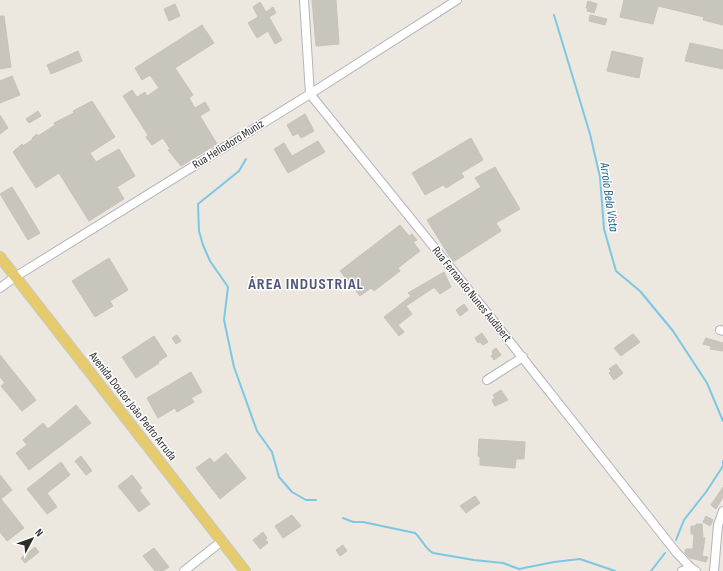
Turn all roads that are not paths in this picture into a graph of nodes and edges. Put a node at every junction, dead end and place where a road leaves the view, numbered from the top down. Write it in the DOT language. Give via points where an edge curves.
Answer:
graph roads {
  1 [pos="304,0"];
  2 [pos="456,0"];
  3 [pos="310,94"];
  4 [pos="0,258"];
  5 [pos="15,277"];
  6 [pos="0,288"];
  7 [pos="522,357"];
  8 [pos="487,380"];
  9 [pos="723,511"];
  10 [pos="721,526"];
  11 [pos="222,542"];
  12 [pos="693,569"];
  13 [pos="184,571"];
  14 [pos="245,571"];
  15 [pos="682,571"];
  16 [pos="714,571"];
  1 -- 3 [label="street"];
  2 -- 3 [label="street, Rua Heliodoro Muniz"];
  3 -- 5 [label="street, Rua Heliodoro Muniz"];
  3 -- 7 [label="street, Rua Fernando Nunes Audibert"];
  4 -- 5 [label="main road, Avenida Doutor João Pedro Arruda"];
  5 -- 6 [label="street, Rua Heliodoro Muniz"];
  5 -- 11 [label="main road, Avenida Doutor João Pedro Arruda"];
  7 -- 8 [label="street"];
  7 -- 12 [label="street, Rua Fernando Nunes Audibert" via="671,546"];
  9 -- 10 [label="street"];
  10 -- 16 [label="street"];
  11 -- 13 [label="street"];
  11 -- 14 [label="main road, Avenida Doutor João Pedro Arruda"];
  12 -- 15 [label="street"];
}
